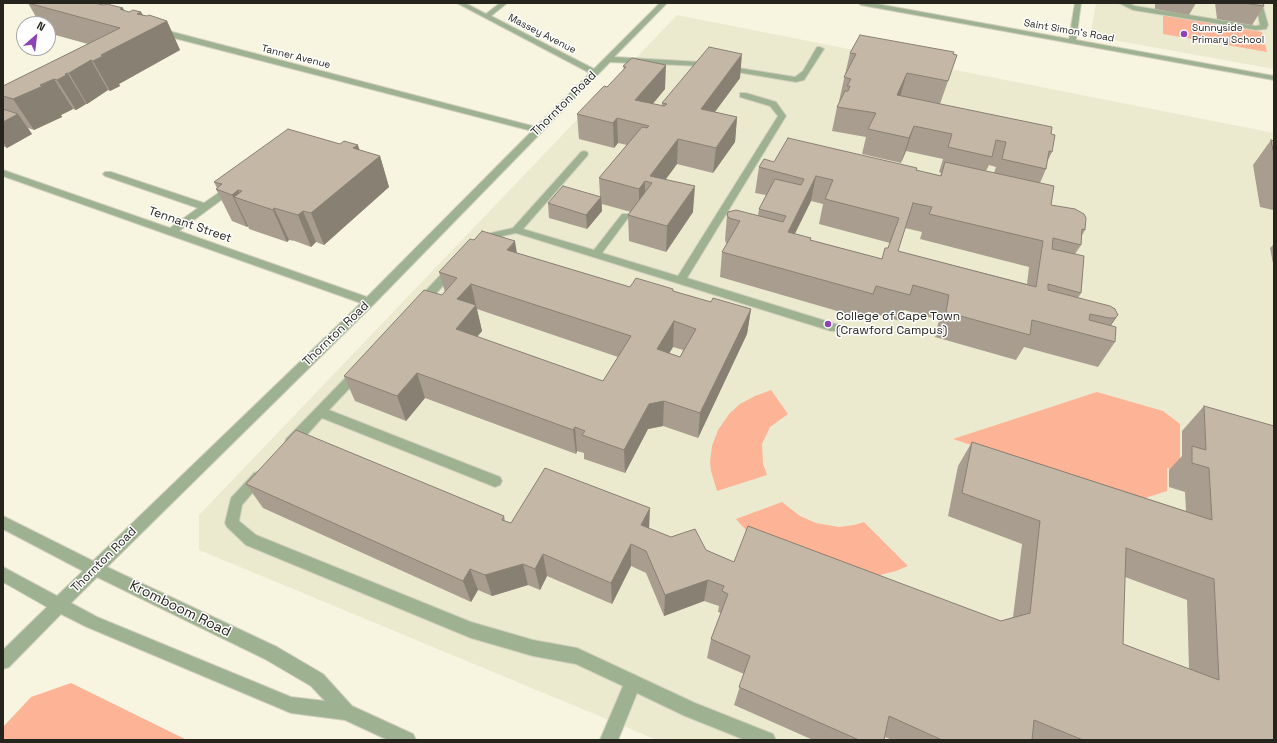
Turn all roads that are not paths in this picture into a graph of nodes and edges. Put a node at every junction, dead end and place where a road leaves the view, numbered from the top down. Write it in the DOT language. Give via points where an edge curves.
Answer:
graph roads {
  1 [pos="460,3"];
  2 [pos="504,3"];
  3 [pos="664,3"];
  4 [pos="861,3"];
  5 [pos="1078,3"];
  6 [pos="1122,3"];
  7 [pos="1259,3"];
  8 [pos="872,4"];
  9 [pos="486,17"];
  10 [pos="148,29"];
  11 [pos="1072,41"];
  12 [pos="820,49"];
  13 [pos="608,59"];
  14 [pos="594,73"];
  15 [pos="1274,78"];
  16 [pos="743,95"];
  17 [pos="538,130"];
  18 [pos="584,154"];
  19 [pos="3,173"];
  20 [pos="108,174"];
  21 [pos="243,180"];
  22 [pos="206,207"];
  23 [pos="625,216"];
  24 [pos="516,230"];
  25 [pos="171,232"];
  26 [pos="472,247"];
  27 [pos="596,254"];
  28 [pos="461,259"];
  29 [pos="681,280"];
  30 [pos="369,302"];
  31 [pos="409,316"];
  32 [pos="835,328"];
  33 [pos="367,361"];
  34 [pos="320,412"];
  35 [pos="284,452"];
  36 [pos="268,468"];
  37 [pos="495,481"];
  38 [pos="3,522"];
  39 [pos="96,569"];
  40 [pos="3,574"];
  41 [pos="59,605"];
  42 [pos="3,661"];
  43 [pos="633,683"];
  44 [pos="346,712"];
  45 [pos="407,740"];
  46 [pos="609,740"];
  47 [pos="767,740"];
  1 -- 9 [label="street, Massey Avenue"];
  2 -- 9 [label="street"];
  3 -- 13 [label="street, Thornton Road"];
  4 -- 8 [label="street, Saint Simon's Road"];
  5 -- 11 [label="street"];
  6 -- 7 [label="street" via="1133,8 1260,28 1264,25"];
  8 -- 11 [label="street, Saint Simon's Road"];
  9 -- 14 [label="street, Massey Avenue"];
  10 -- 17 [label="street, Tanner Avenue"];
  11 -- 15 [label="street, Saint Simon's Road"];
  12 -- 13 [label="street" via="806,72 796,80 701,64"];
  13 -- 14 [label="street, Thornton Road"];
  14 -- 17 [label="street, Thornton Road"];
  16 -- 29 [label="street" via="773,104 782,116"];
  17 -- 30 [label="street, Thornton Road"];
  18 -- 24 [label="street"];
  19 -- 25 [label="street, Tennant Street"];
  20 -- 22 [label="street"];
  21 -- 22 [label="street"];
  22 -- 25 [label="street"];
  23 -- 27 [label="street"];
  24 -- 26 [label="street" via="486,237"];
  24 -- 27 [label="street"];
  25 -- 30 [label="street, Tennant Street"];
  27 -- 29 [label="street"];
  28 -- 31 [label="street"];
  29 -- 32 [label="street"];
  30 -- 39 [label="street, Thornton Road"];
  33 -- 34 [label="street"];
  34 -- 35 [label="street"];
  34 -- 37 [label="street"];
  36 -- 43 [label="street" via="236,502 232,523 251,540 471,630 533,648 577,656"];
  38 -- 39 [label="street, Kromboom Road"];
  39 -- 41 [label="street, Thornton Road"];
  39 -- 44 [label="street, Kromboom Road" via="271,653 317,680"];
  40 -- 41 [label="street, Kromboom Road"];
  41 -- 42 [label="street, Thornton Road"];
  41 -- 44 [label="street, Kromboom Road" via="92,622 291,705"];
  43 -- 46 [label="street"];
  43 -- 47 [label="street" via="691,710"];
  44 -- 45 [label="street, Kromboom Road"];
}
